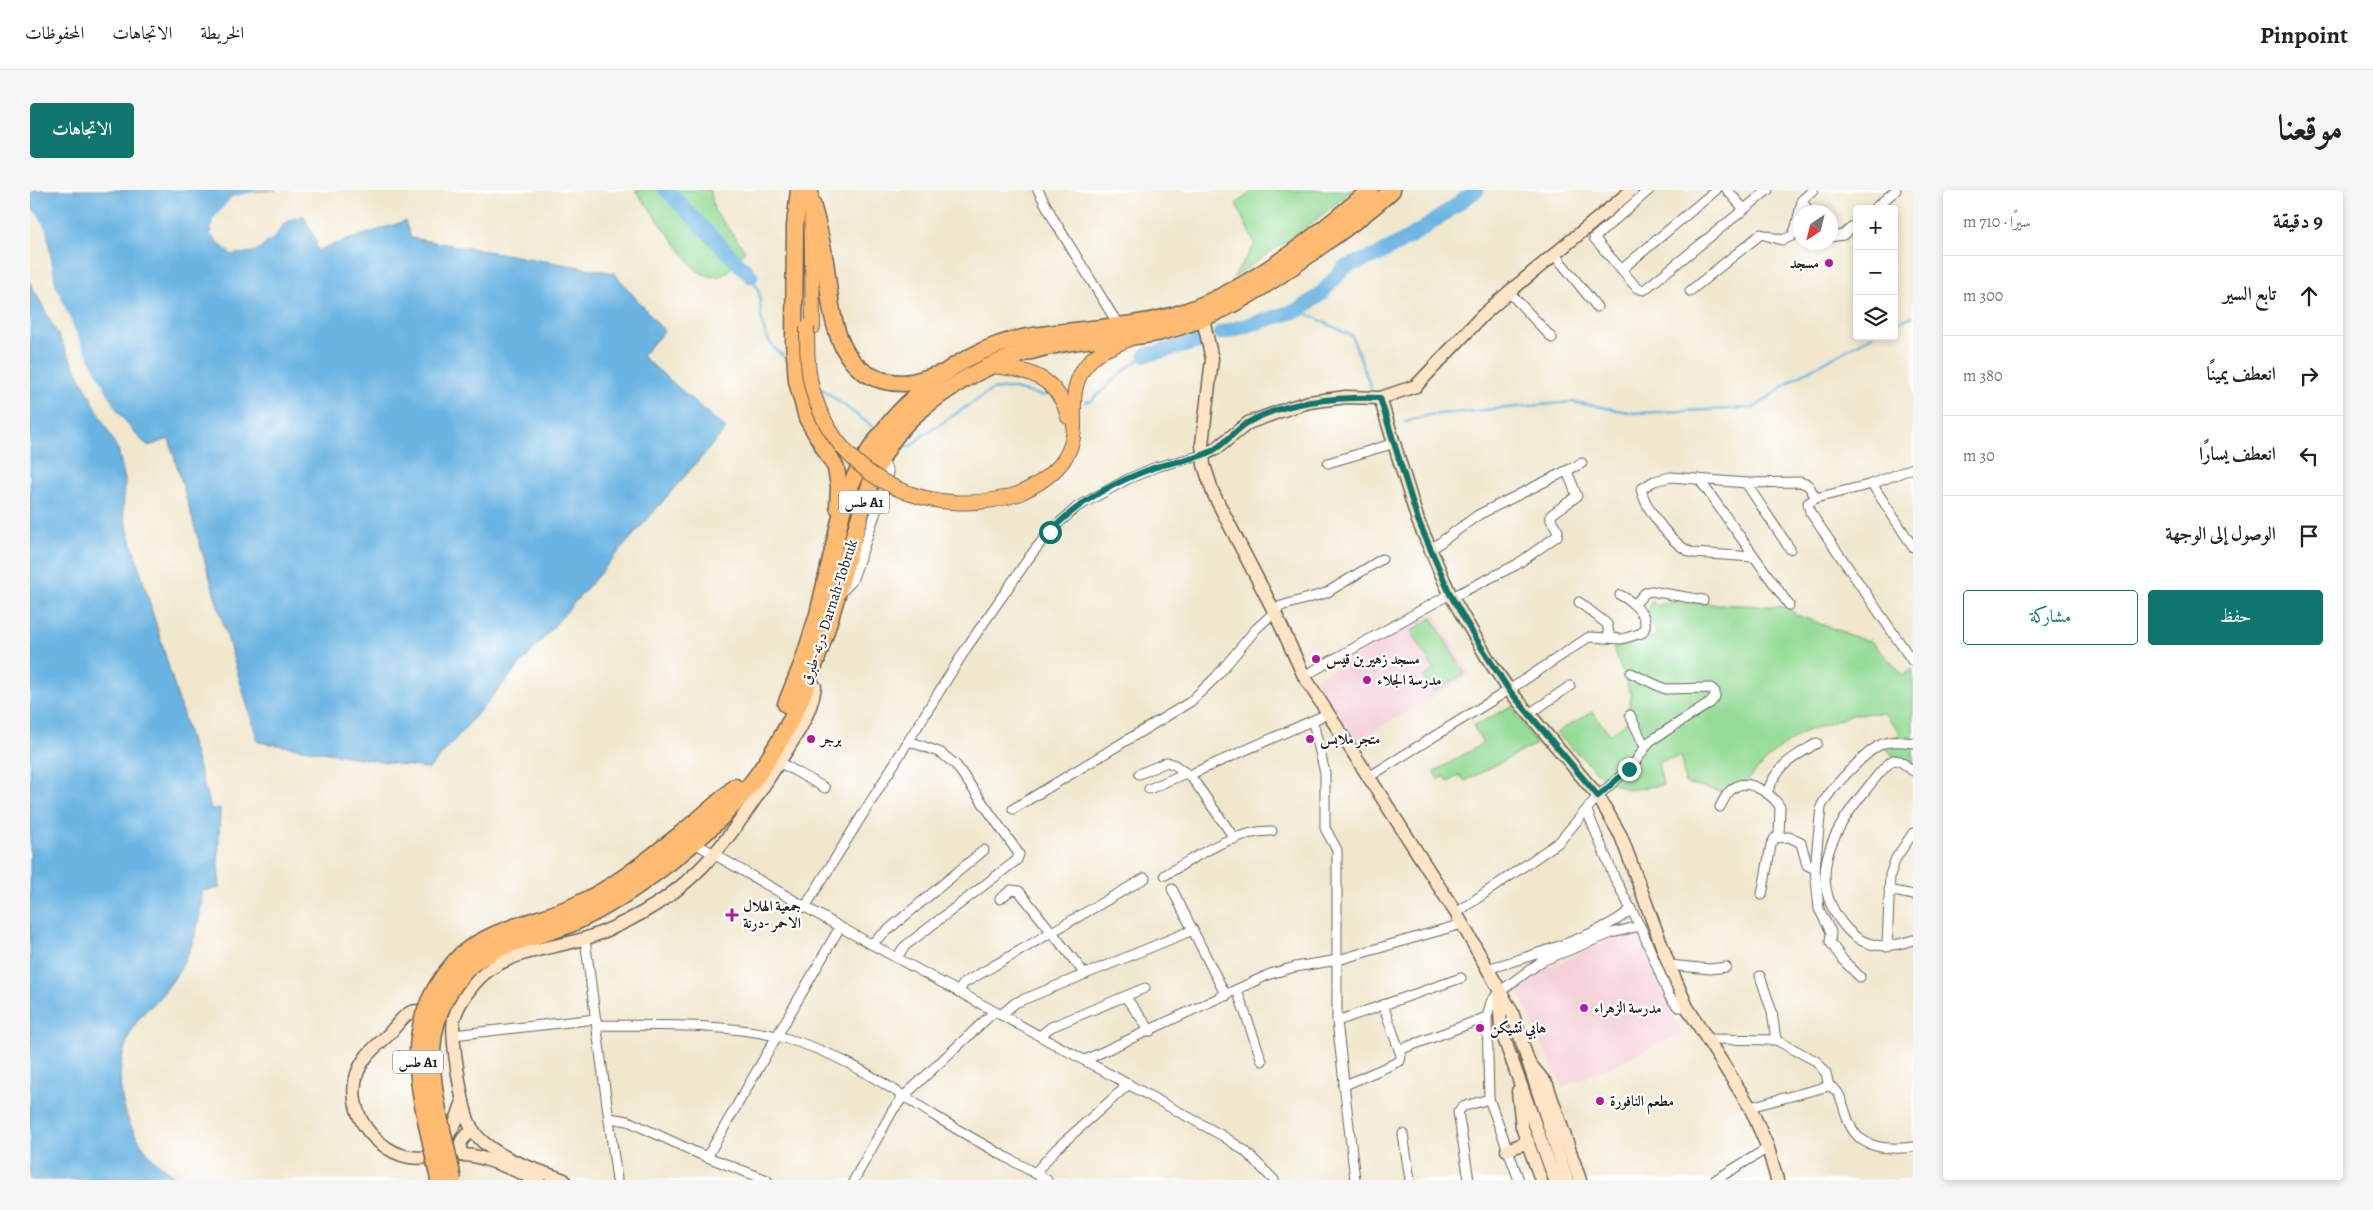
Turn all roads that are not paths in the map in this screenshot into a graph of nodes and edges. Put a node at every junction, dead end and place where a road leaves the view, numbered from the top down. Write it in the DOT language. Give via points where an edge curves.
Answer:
graph roads {
  1 [pos="799,190"];
  2 [pos="1038,190"];
  3 [pos="1370,190"];
  4 [pos="1392,190"];
  5 [pos="1632,190"];
  6 [pos="1649,190"];
  7 [pos="1716,190"];
  8 [pos="1727,190"];
  9 [pos="1768,190"];
  10 [pos="1813,190"];
  11 [pos="1896,190"];
  12 [pos="809,195"];
  13 [pos="1802,200"];
  14 [pos="1805,205"];
  15 [pos="1879,205"];
  16 [pos="1744,209"];
  17 [pos="1853,226"];
  18 [pos="1838,236"];
  19 [pos="1555,255"];
  20 [pos="1621,270"];
  21 [pos="1690,290"];
  22 [pos="1509,292"];
  23 [pos="1597,307"];
  24 [pos="1203,318"];
  25 [pos="1119,326"];
  26 [pos="1136,336"];
  27 [pos="1552,338"];
  28 [pos="988,366"];
  29 [pos="949,371"];
  30 [pos="1380,398"];
  31 [pos="1395,443"];
  32 [pos="1202,450"];
  33 [pos="1328,463"];
  34 [pos="1582,464"];
  35 [pos="1913,468"];
  36 [pos="1567,471"];
  37 [pos="1700,479"];
  38 [pos="1746,482"];
  39 [pos="1872,484"];
  40 [pos="1017,491"];
  41 [pos="1816,498"];
  42 [pos="838,530"];
  43 [pos="1913,546"];
  44 [pos="1790,549"];
  45 [pos="1430,550"];
  46 [pos="1754,557"];
  47 [pos="1382,559"];
  48 [pos="1620,594"];
  49 [pos="1451,595"];
  50 [pos="1703,600"];
  51 [pos="1579,602"];
  52 [pos="1634,605"];
  53 [pos="1789,605"];
  54 [pos="1275,613"];
  55 [pos="1610,638"];
  56 [pos="1913,662"];
  57 [pos="1631,673"];
  58 [pos="1304,676"];
  59 [pos="809,678"];
  60 [pos="1570,686"];
  61 [pos="1509,690"];
  62 [pos="1328,714"];
  63 [pos="1529,714"];
  64 [pos="1630,715"];
  65 [pos="1313,722"];
  66 [pos="909,741"];
  67 [pos="1817,743"];
  68 [pos="1913,743"];
  69 [pos="1644,747"];
  70 [pos="779,762"];
  71 [pos="1913,771"];
  72 [pos="1139,774"];
  73 [pos="1188,774"];
  74 [pos="1367,778"];
  75 [pos="825,788"];
  76 [pos="1148,789"];
  77 [pos="1767,793"];
  78 [pos="1598,796"];
  79 [pos="1720,807"];
  80 [pos="1013,809"];
  81 [pos="1587,811"];
  82 [pos="1272,831"];
  83 [pos="1913,833"];
  84 [pos="1779,837"];
  85 [pos="1235,840"];
  86 [pos="692,842"];
  87 [pos="984,850"];
  88 [pos="715,856"];
  89 [pos="1816,869"];
  90 [pos="1165,875"];
  91 [pos="1145,878"];
  92 [pos="1172,889"];
  93 [pos="1889,890"];
  94 [pos="1762,895"];
  95 [pos="1913,895"];
  96 [pos="1000,899"];
  97 [pos="805,907"];
  98 [pos="1631,909"];
  99 [pos="1459,919"];
  100 [pos="1640,926"];
  101 [pos="840,927"];
  102 [pos="1193,930"];
  103 [pos="1052,933"];
  104 [pos="585,939"];
  105 [pos="1913,940"];
  106 [pos="871,944"];
  107 [pos="1887,947"];
  108 [pos="896,958"];
  109 [pos="467,959"];
  110 [pos="1338,960"];
  111 [pos="1669,965"];
  112 [pos="1726,967"];
  113 [pos="1487,969"];
  114 [pos="1085,974"];
  115 [pos="1760,976"];
  116 [pos="1860,977"];
  117 [pos="1461,978"];
  118 [pos="1145,988"];
  119 [pos="1237,990"];
  120 [pos="958,992"];
  121 [pos="1499,992"];
  122 [pos="1226,996"];
  123 [pos="1126,998"];
  124 [pos="1383,1005"];
  125 [pos="1688,1007"];
  126 [pos="997,1014"];
  127 [pos="1487,1017"];
  128 [pos="1337,1021"];
  129 [pos="596,1022"];
  130 [pos="1151,1030"];
  131 [pos="453,1035"];
  132 [pos="777,1036"];
  133 [pos="1040,1036"];
  134 [pos="1706,1039"];
  135 [pos="1776,1040"];
  136 [pos="1399,1050"];
  137 [pos="1085,1060"];
  138 [pos="1262,1061"];
  139 [pos="1528,1061"];
  140 [pos="1129,1084"];
  141 [pos="1518,1084"];
  142 [pos="1343,1086"];
  143 [pos="1829,1086"];
  144 [pos="904,1096"];
  145 [pos="464,1099"];
  146 [pos="1489,1099"];
  147 [pos="1750,1107"];
  148 [pos="609,1118"];
  149 [pos="474,1132"];
  150 [pos="1404,1134"];
  151 [pos="1528,1142"];
  152 [pos="1913,1147"];
  153 [pos="1768,1148"];
  154 [pos="1507,1150"];
  155 [pos="461,1155"];
  156 [pos="707,1157"];
  157 [pos="431,1159"];
  158 [pos="1035,1173"];
  159 [pos="617,1176"];
  160 [pos="439,1180"];
  161 [pos="453,1180"];
  162 [pos="538,1180"];
  163 [pos="564,1180"];
  164 [pos="623,1180"];
  165 [pos="768,1180"];
  166 [pos="854,1180"];
  167 [pos="1047,1180"];
  168 [pos="1274,1180"];
  169 [pos="1355,1180"];
  170 [pos="1410,1180"];
  171 [pos="1469,1180"];
  172 [pos="1519,1180"];
  173 [pos="1540,1180"];
  174 [pos="1554,1180"];
  175 [pos="1567,1180"];
  176 [pos="1580,1180"];
  177 [pos="1714,1180"];
  178 [pos="1777,1180"];
  1 -- 42 [label="highway" via="794,226 797,381 807,418 836,468"];
  2 -- 25 [label="street"];
  3 -- 25 [label="highway, درنه-طبرق Darnah-Tobruk / طس A1" via="1287,255 1215,299 1172,316"];
  4 -- 24 [label="highway, درنه-طبرق Darnah-Tobruk / طس A1" via="1292,268"];
  5 -- 19 [label="street"];
  6 -- 20 [label="street" via="1594,238"];
  7 -- 20 [label="street"];
  8 -- 16 [label="street"];
  9 -- 16 [label="street"];
  10 -- 13 [label="street"];
  11 -- 15 [label="street"];
  12 -- 29 [label="highway" via="818,226 835,328 851,359 872,375 896,382 905,383"];
  12 -- 40 [label="main road" via="810,327 815,370 826,408 845,440 873,467 909,488 948,497 976,498"];
  13 -- 14 [label="street"];
  13 -- 21 [label="street" via="1792,236 1782,240 1761,234"];
  16 -- 20 [label="street" via="1644,290 1637,288"];
  17 -- 18 [label="street"];
  19 -- 22 [label="street"];
  19 -- 23 [label="street"];
  22 -- 27 [label="street"];
  22 -- 30 [label="street" via="1423,381 1409,390"];
  24 -- 26 [label="highway, درنه-طبرق Darnah-Tobruk / طس A1"];
  24 -- 32 [label="street" via="1212,359"];
  25 -- 29 [label="highway, درنه-طبرق Darnah-Tobruk / طس A1" via="1025,338 971,357"];
  26 -- 28 [label="highway, درنه-طبرق Darnah-Tobruk / طس A1" via="1051,345 1013,355"];
  26 -- 40 [label="main road" via="1090,360 1072,395 1073,434 1066,456 1049,477"];
  28 -- 40 [label="main road" via="1019,368 1038,376 1061,398 1068,416 1068,438 1059,458 1040,477"];
  28 -- 59 [label="highway, درنه-طبرق Darnah-Tobruk / طس A1" via="917,413 881,456 868,487"];
  29 -- 42 [label="highway, درنه-طبرق Darnah-Tobruk / طس A1" via="904,406 877,437 852,482"];
  30 -- 31 [label="street"];
  30 -- 32 [label="street" via="1346,397 1308,402 1248,423 1221,444"];
  31 -- 33 [label="street"];
  31 -- 45 [label="street"];
  32 -- 54 [label="street" via="1213,493"];
  32 -- 66 [label="street" via="1128,479 1087,501 1059,522 1031,554 991,612"];
  34 -- 36 [label="street"];
  35 -- 39 [label="street"];
  36 -- 45 [label="street" via="1478,515"];
  36 -- 49 [label="street" via="1577,496 1550,515 1558,531 1557,536 1516,565"];
  37 -- 38 [label="street"];
  37 -- 46 [label="street"];
  37 -- 46 [label="street" via="1663,478 1647,484 1640,491 1662,526 1686,551"];
  38 -- 41 [label="street" via="1802,483 1810,487"];
  38 -- 44 [label="street"];
  39 -- 41 [label="street"];
  39 -- 43 [label="street"];
  41 -- 56 [label="street" via="1808,503 1810,512"];
  42 -- 109 [label="highway, درنه-طبرق Darnah-Tobruk / طس A1" via="818,614 794,684 766,742 734,787 622,880 561,912 495,933"];
  45 -- 49 [label="street"];
  46 -- 53 [label="street"];
  47 -- 54 [label="street" via="1330,590 1285,604"];
  48 -- 52 [label="street"];
  49 -- 58 [label="street"];
  49 -- 61 [label="street"];
  50 -- 52 [label="street" via="1651,591"];
  51 -- 55 [label="street" via="1607,624"];
  52 -- 55 [label="street" via="1645,622 1644,631 1628,639"];
  54 -- 58 [label="street"];
  54 -- 80 [label="street" via="1256,629 1216,677 1190,702"];
  55 -- 61 [label="street" via="1589,637"];
  57 -- 69 [label="street" via="1661,688 1708,688 1716,694 1710,703"];
  58 -- 62 [label="street"];
  59 -- 70 [label="street" via="815,687 811,702"];
  59 -- 86 [label="highway, درنه-طبرق Darnah-Tobruk / طس A1" via="786,728 751,784"];
  60 -- 63 [label="street"];
  61 -- 63 [label="street"];
  61 -- 74 [label="street"];
  62 -- 65 [label="street"];
  62 -- 74 [label="street"];
  63 -- 78 [label="street"];
  64 -- 69 [label="street"];
  65 -- 73 [label="street"];
  65 -- 110 [label="street" via="1324,773 1326,828 1336,850"];
  66 -- 97 [label="street"];
  66 -- 108 [label="street" via="941,753 952,761 1019,854 1016,860 905,946"];
  67 -- 77 [label="street" via="1781,766"];
  68 -- 89 [label="street" via="1880,745 1829,792 1819,818"];
  69 -- 78 [label="street" via="1629,769"];
  70 -- 75 [label="street"];
  70 -- 88 [label="street" via="744,818"];
  71 -- 107 [label="street" via="1895,759 1886,766 1843,818 1827,861 1827,900 1836,916 1858,940"];
  72 -- 73 [label="street" via="1167,762"];
  73 -- 76 [label="street"];
  73 -- 85 [label="street"];
  74 -- 99 [label="street"];
  77 -- 79 [label="street" via="1743,784 1730,790"];
  77 -- 84 [label="street" via="1778,802 1781,810"];
  78 -- 81 [label="street"];
  78 -- 111 [label="street" via="1621,836"];
  81 -- 98 [label="street"];
  81 -- 99 [label="street" via="1559,842"];
  82 -- 85 [label="street"];
  83 -- 93 [label="street" via="1894,862"];
  84 -- 89 [label="street" via="1794,838 1802,843 1807,865"];
  84 -- 94 [label="street" via="1771,845"];
  85 -- 90 [label="street" via="1209,850"];
  86 -- 88 [label="street"];
  86 -- 109 [label="highway, درنه-طبرق Darnah-Tobruk / طس A1" via="652,875 603,908 566,926"];
  87 -- 106 [label="street"];
  88 -- 97 [label="street"];
  88 -- 104 [label="street" via="679,890 655,907"];
  89 -- 116 [label="street" via="1819,909 1831,932 1830,942"];
  91 -- 103 [label="street"];
  92 -- 102 [label="street"];
  93 -- 95 [label="street"];
  93 -- 107 [label="street"];
  96 -- 103 [label="street" via="1011,890 1019,891"];
  97 -- 101 [label="street"];
  98 -- 100 [label="street"];
  98 -- 113 [label="street" via="1608,925"];
  99 -- 110 [label="street"];
  99 -- 113 [label="street"];
  100 -- 121 [label="street" via="1612,933 1542,960"];
  100 -- 125 [label="street" via="1673,1003 1682,1008"];
  101 -- 106 [label="street"];
  101 -- 132 [label="street"];
  102 -- 114 [label="street"];
  102 -- 122 [label="street"];
  103 -- 114 [label="street"];
  103 -- 120 [label="street" via="964,983"];
  104 -- 129 [label="street"];
  104 -- 131 [label="street" via="534,950 499,963 472,987 461,1003 454,1020"];
  105 -- 107 [label="street"];
  106 -- 108 [label="street"];
  108 -- 120 [label="street"];
  109 -- 160 [label="highway, درنه-طبرق Darnah-Tobruk / طس A1, bridge" via="442,975 429,998 417,1050"];
  109 -- 161 [label="highway, درنه-طبرق Darnah-Tobruk / طس A1, bridge" via="443,1000 432,1040 433,1077"];
  110 -- 119 [label="street" via="1287,969"];
  110 -- 128 [label="street"];
  111 -- 112 [label="street" via="1710,969"];
  111 -- 125 [label="street"];
  113 -- 121 [label="street"];
  114 -- 126 [label="street" via="1015,1003"];
  115 -- 135 [label="street" via="1772,1012"];
  117 -- 124 [label="street"];
  118 -- 123 [label="street"];
  119 -- 122 [label="street"];
  119 -- 138 [label="street"];
  120 -- 126 [label="street"];
  121 -- 127 [label="street" via="1491,1002"];
  121 -- 139 [label="street" via="1514,1018"];
  121 -- 141 [label="street" via="1501,1030"];
  122 -- 130 [label="street"];
  123 -- 130 [label="street"];
  123 -- 133 [label="street" via="1051,1027"];
  124 -- 128 [label="street"];
  124 -- 136 [label="street"];
  125 -- 134 [label="street"];
  126 -- 133 [label="street"];
  126 -- 144 [label="street"];
  127 -- 136 [label="street"];
  127 -- 146 [label="street"];
  128 -- 142 [label="street"];
  129 -- 131 [label="street"];
  129 -- 132 [label="street" via="724,1028"];
  129 -- 148 [label="street"];
  130 -- 137 [label="street"];
  131 -- 145 [label="street"];
  131 -- 157 [label="street" via="438,1016 421,1010 409,1012 365,1058 355,1080 356,1109 373,1138 404,1156"];
  132 -- 144 [label="street" via="848,1062"];
  132 -- 156 [label="street"];
  133 -- 137 [label="street"];
  134 -- 135 [label="street"];
  134 -- 147 [label="street"];
  135 -- 143 [label="street" via="1816,1061 1826,1074"];
  136 -- 142 [label="street" via="1402,1057 1399,1063"];
  137 -- 140 [label="street"];
  139 -- 175 [label="street"];
  139 -- 176 [label="street" via="1547,1085"];
  140 -- 158 [label="street" via="1056,1149"];
  140 -- 168 [label="street" via="1236,1144"];
  141 -- 151 [label="street" via="1518,1109"];
  141 -- 174 [label="street"];
  142 -- 169 [label="street"];
  143 -- 147 [label="street"];
  143 -- 152 [label="street" via="1838,1092 1846,1120 1862,1139 1879,1148"];
  144 -- 158 [label="street"];
  144 -- 166 [label="street"];
  145 -- 149 [label="street" via="467,1120"];
  145 -- 157 [label="street" via="450,1132"];
  146 -- 154 [label="street"];
  146 -- 171 [label="street" via="1462,1107 1458,1112"];
  147 -- 153 [label="street"];
  148 -- 156 [label="street" via="628,1121"];
  148 -- 159 [label="street"];
  149 -- 155 [label="street" via="463,1139"];
  149 -- 163 [label="street" via="505,1156"];
  150 -- 170 [label="street"];
  151 -- 154 [label="street"];
  151 -- 173 [label="street"];
  153 -- 177 [label="street"];
  153 -- 178 [label="street"];
  154 -- 172 [label="street"];
  155 -- 157 [label="street"];
  155 -- 162 [label="street" via="484,1159"];
  156 -- 165 [label="street"];
  158 -- 167 [label="street"];
  159 -- 164 [label="street"];
}
